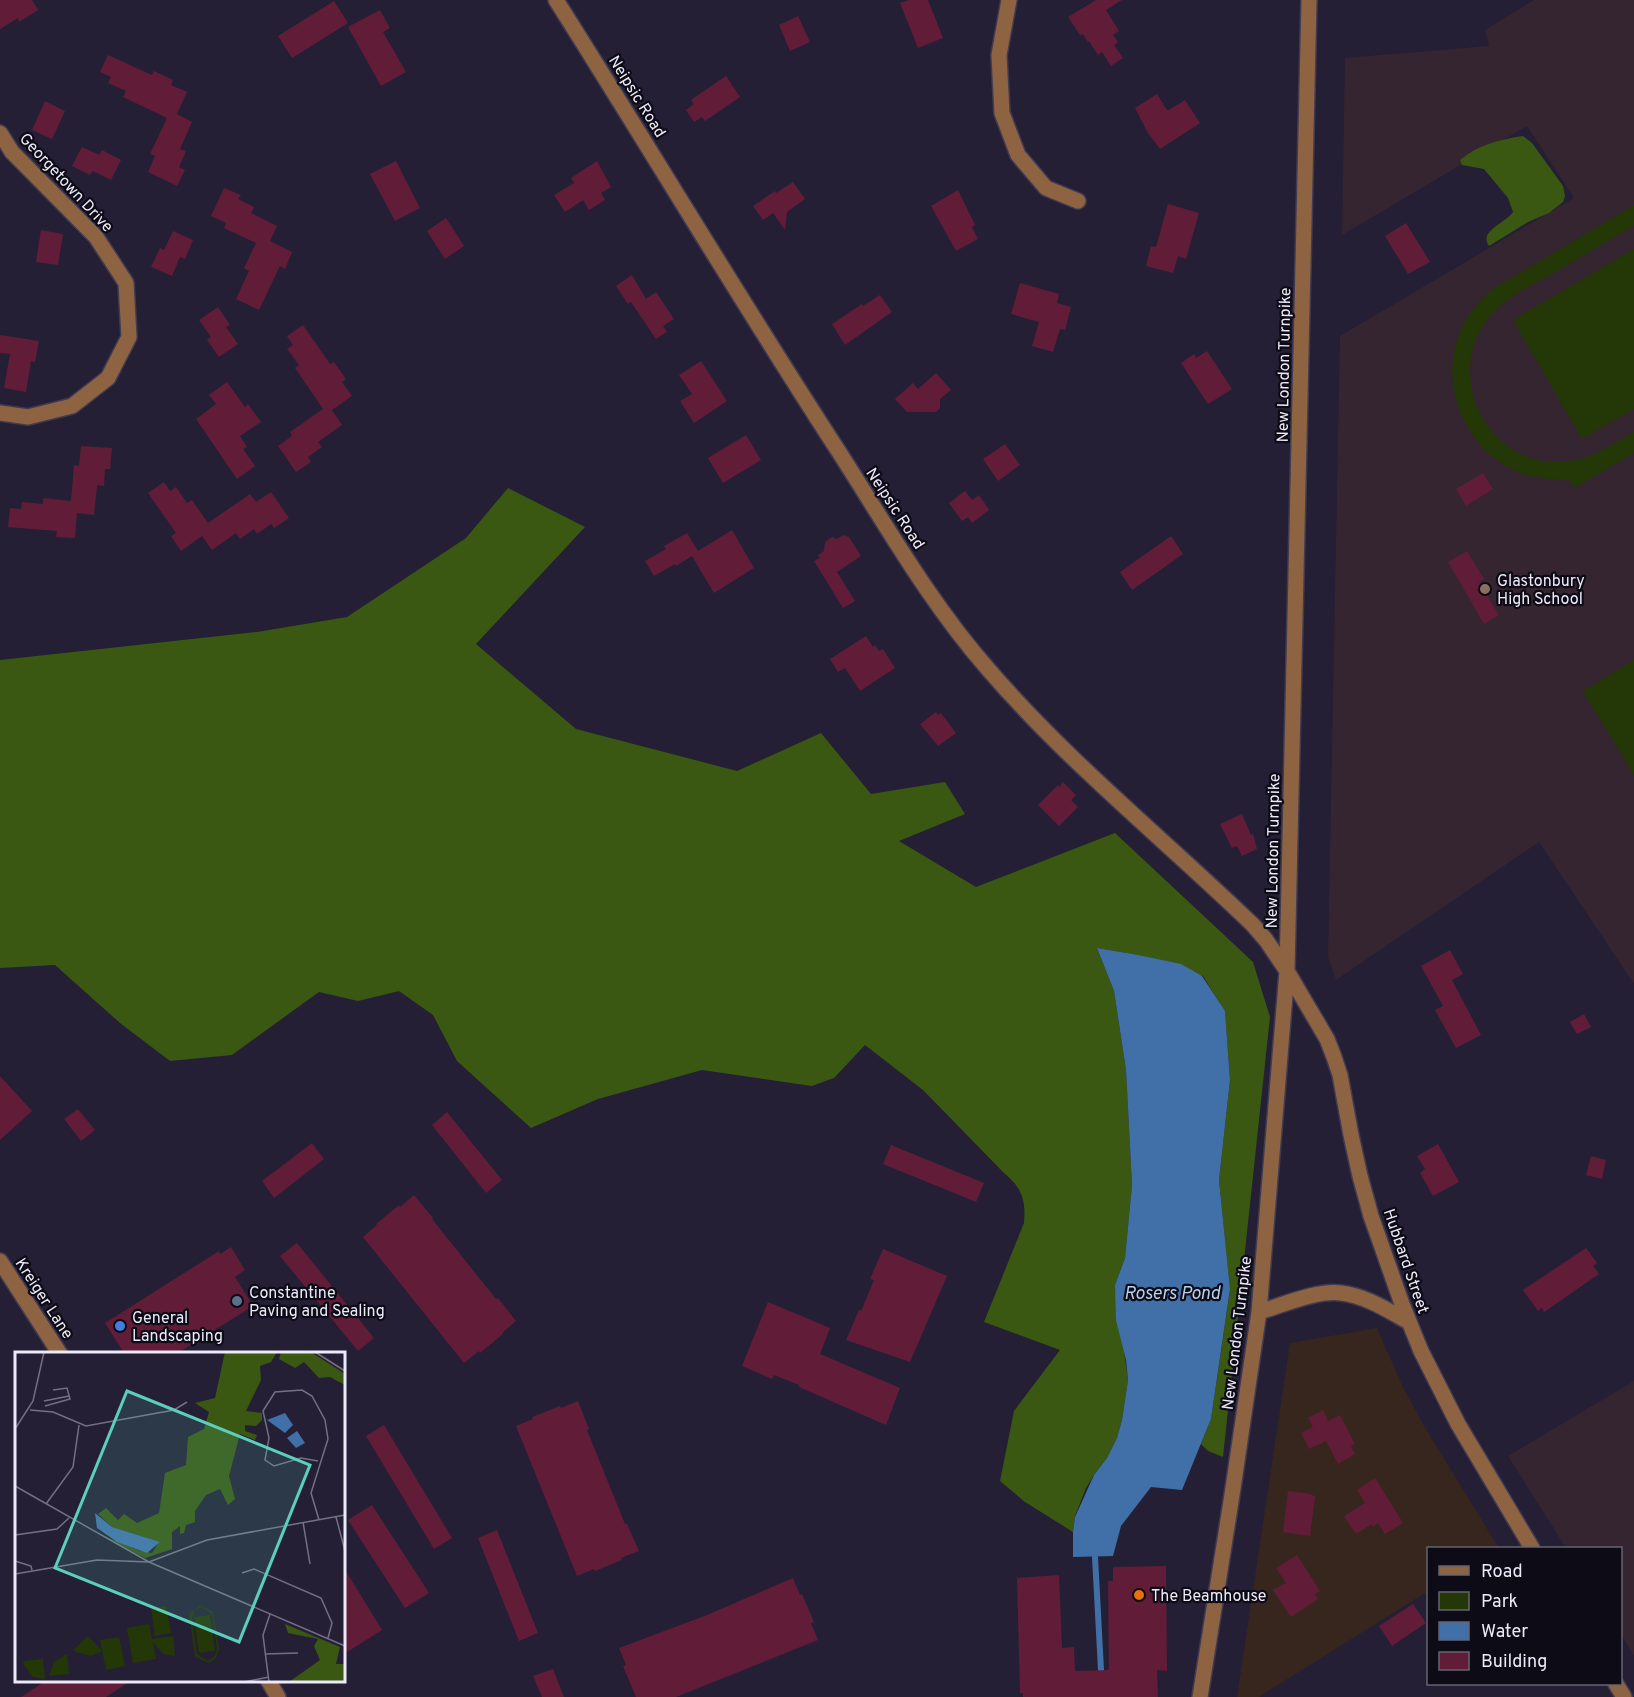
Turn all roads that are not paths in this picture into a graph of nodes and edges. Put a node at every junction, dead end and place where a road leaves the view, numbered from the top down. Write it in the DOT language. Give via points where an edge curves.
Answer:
graph roads {
  1 [pos="556,0"];
  2 [pos="1009,0"];
  3 [pos="1309,0"];
  4 [pos="0,133"];
  5 [pos="1078,201"];
  6 [pos="0,413"];
  7 [pos="1287,970"];
  8 [pos="0,1262"];
  9 [pos="1259,1312"];
  10 [pos="1409,1322"];
  11 [pos="59,1352"];
  12 [pos="1531,1547"];
  13 [pos="269,1682"];
  14 [pos="278,1697"];
  15 [pos="1200,1697"];
  1 -- 7 [label="street, Neipsic Road" via="772,349 955,627 987,669 1080,765 1253,925"];
  2 -- 5 [label="street" via="999,55 1002,112 1018,155 1046,188"];
  3 -- 7 [label="street, New London Turnpike"];
  4 -- 6 [label="street, Georgetown Drive" via="12,152 96,237 126,283 129,337 108,378 72,406 28,417"];
  7 -- 9 [label="street, New London Turnpike"];
  7 -- 10 [label="street, Hubbard Street" via="1334,1057 1366,1196"];
  8 -- 11 [label="street, Kreiger Lane"];
  9 -- 10 [label="street" via="1338,1293 1371,1302"];
  9 -- 15 [label="street, New London Turnpike"];
  10 -- 12 [label="street, Hubbard Street" via="1438,1388"];
  13 -- 14 [label="street"];
}
